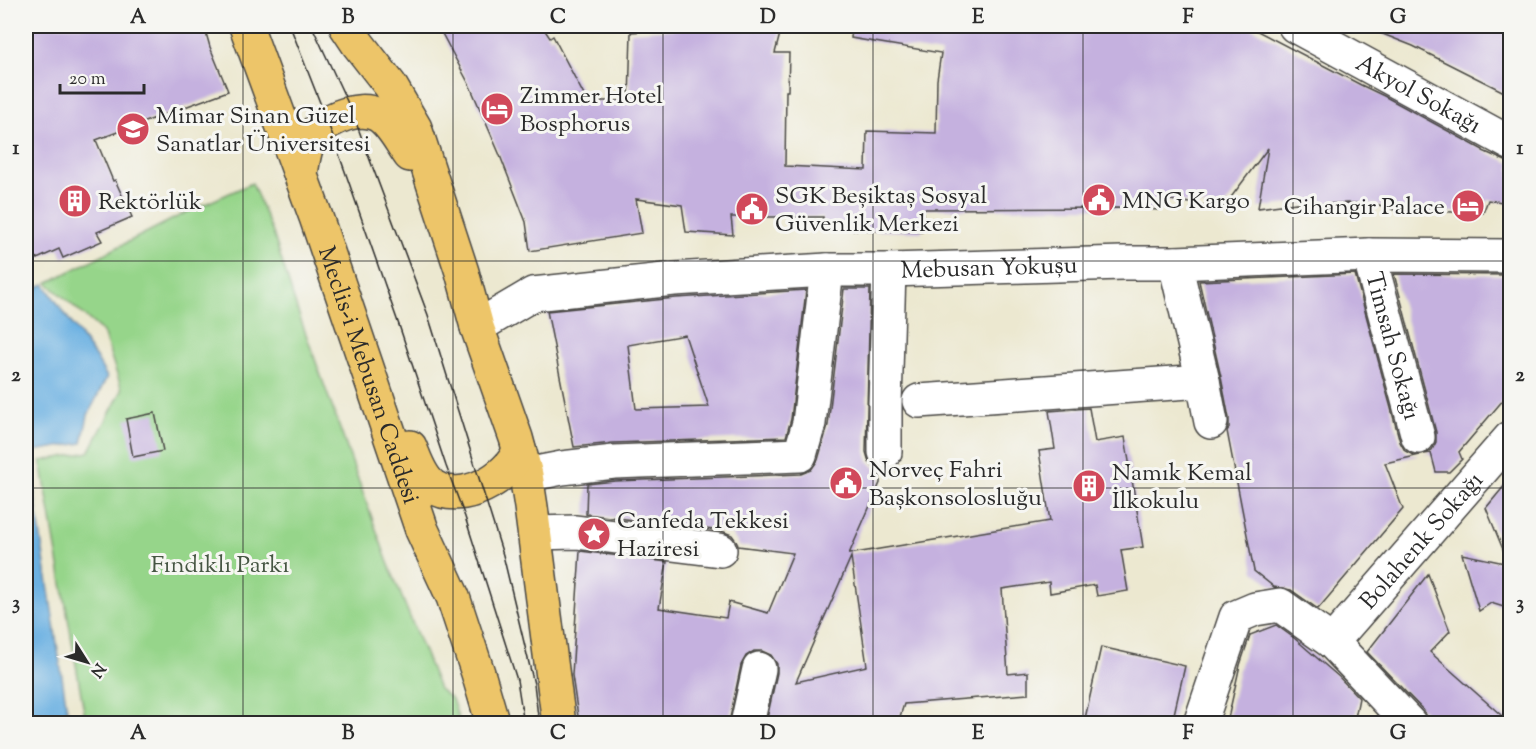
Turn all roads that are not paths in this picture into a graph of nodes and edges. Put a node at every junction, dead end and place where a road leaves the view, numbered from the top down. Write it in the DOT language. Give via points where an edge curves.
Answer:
graph roads {
  1 [pos="246,26"];
  2 [pos="346,26"];
  3 [pos="1295,26"];
  4 [pos="1510,143"];
  5 [pos="301,173"];
  6 [pos="435,191"];
  7 [pos="1369,255"];
  8 [pos="1510,256"];
  9 [pos="1174,263"];
  10 [pos="827,270"];
  11 [pos="889,270"];
  12 [pos="477,327"];
  13 [pos="1203,381"];
  14 [pos="378,395"];
  15 [pos="919,401"];
  16 [pos="1211,422"];
  17 [pos="1418,437"];
  18 [pos="1510,438"];
  19 [pos="885,452"];
  20 [pos="522,462"];
  21 [pos="535,533"];
  22 [pos="720,550"];
  23 [pos="1332,642"];
  24 [pos="759,669"];
  25 [pos="492,723"];
  26 [pos="559,723"];
  27 [pos="747,723"];
  28 [pos="1200,723"];
  29 [pos="1410,723"];
  1 -- 5 [label="main road, Meclis-i Mebusan Caddesi"];
  2 -- 6 [label="main road" via="390,85 415,128"];
  3 -- 4 [label="street, Akyol Sokağı"];
  5 -- 6 [label="main road" via="308,142 316,130 341,116 365,111 387,122"];
  5 -- 14 [label="main road, Meclis-i Mebusan Caddesi"];
  6 -- 12 [label="main road"];
  7 -- 8 [label="street, Mebusan Yokuşu"];
  7 -- 9 [label="street, Mebusan Yokuşu"];
  7 -- 17 [label="street, Timsah Sokağı"];
  9 -- 11 [label="street, Mebusan Yokuşu"];
  9 -- 13 [label="street"];
  10 -- 11 [label="street, Mebusan Yokuşu"];
  10 -- 12 [label="street, Mebusan Yokuşu" via="674,279 533,294"];
  10 -- 20 [label="street" via="809,423 800,455 614,462 562,468"];
  11 -- 19 [label="street"];
  12 -- 20 [label="main road"];
  13 -- 15 [label="street"];
  13 -- 16 [label="street"];
  14 -- 20 [label="main road" via="403,430 417,465 433,487 446,493 467,491 492,481 516,459"];
  14 -- 25 [label="main road, Meclis-i Mebusan Caddesi" via="422,530 453,597"];
  18 -- 23 [label="street, Bolahenk Sokağı"];
  20 -- 21 [label="main road"];
  21 -- 22 [label="street" via="576,532"];
  21 -- 26 [label="main road"];
  23 -- 28 [label="street" via="1280,605 1236,617"];
  23 -- 29 [label="street"];
  24 -- 27 [label="street"];
}
